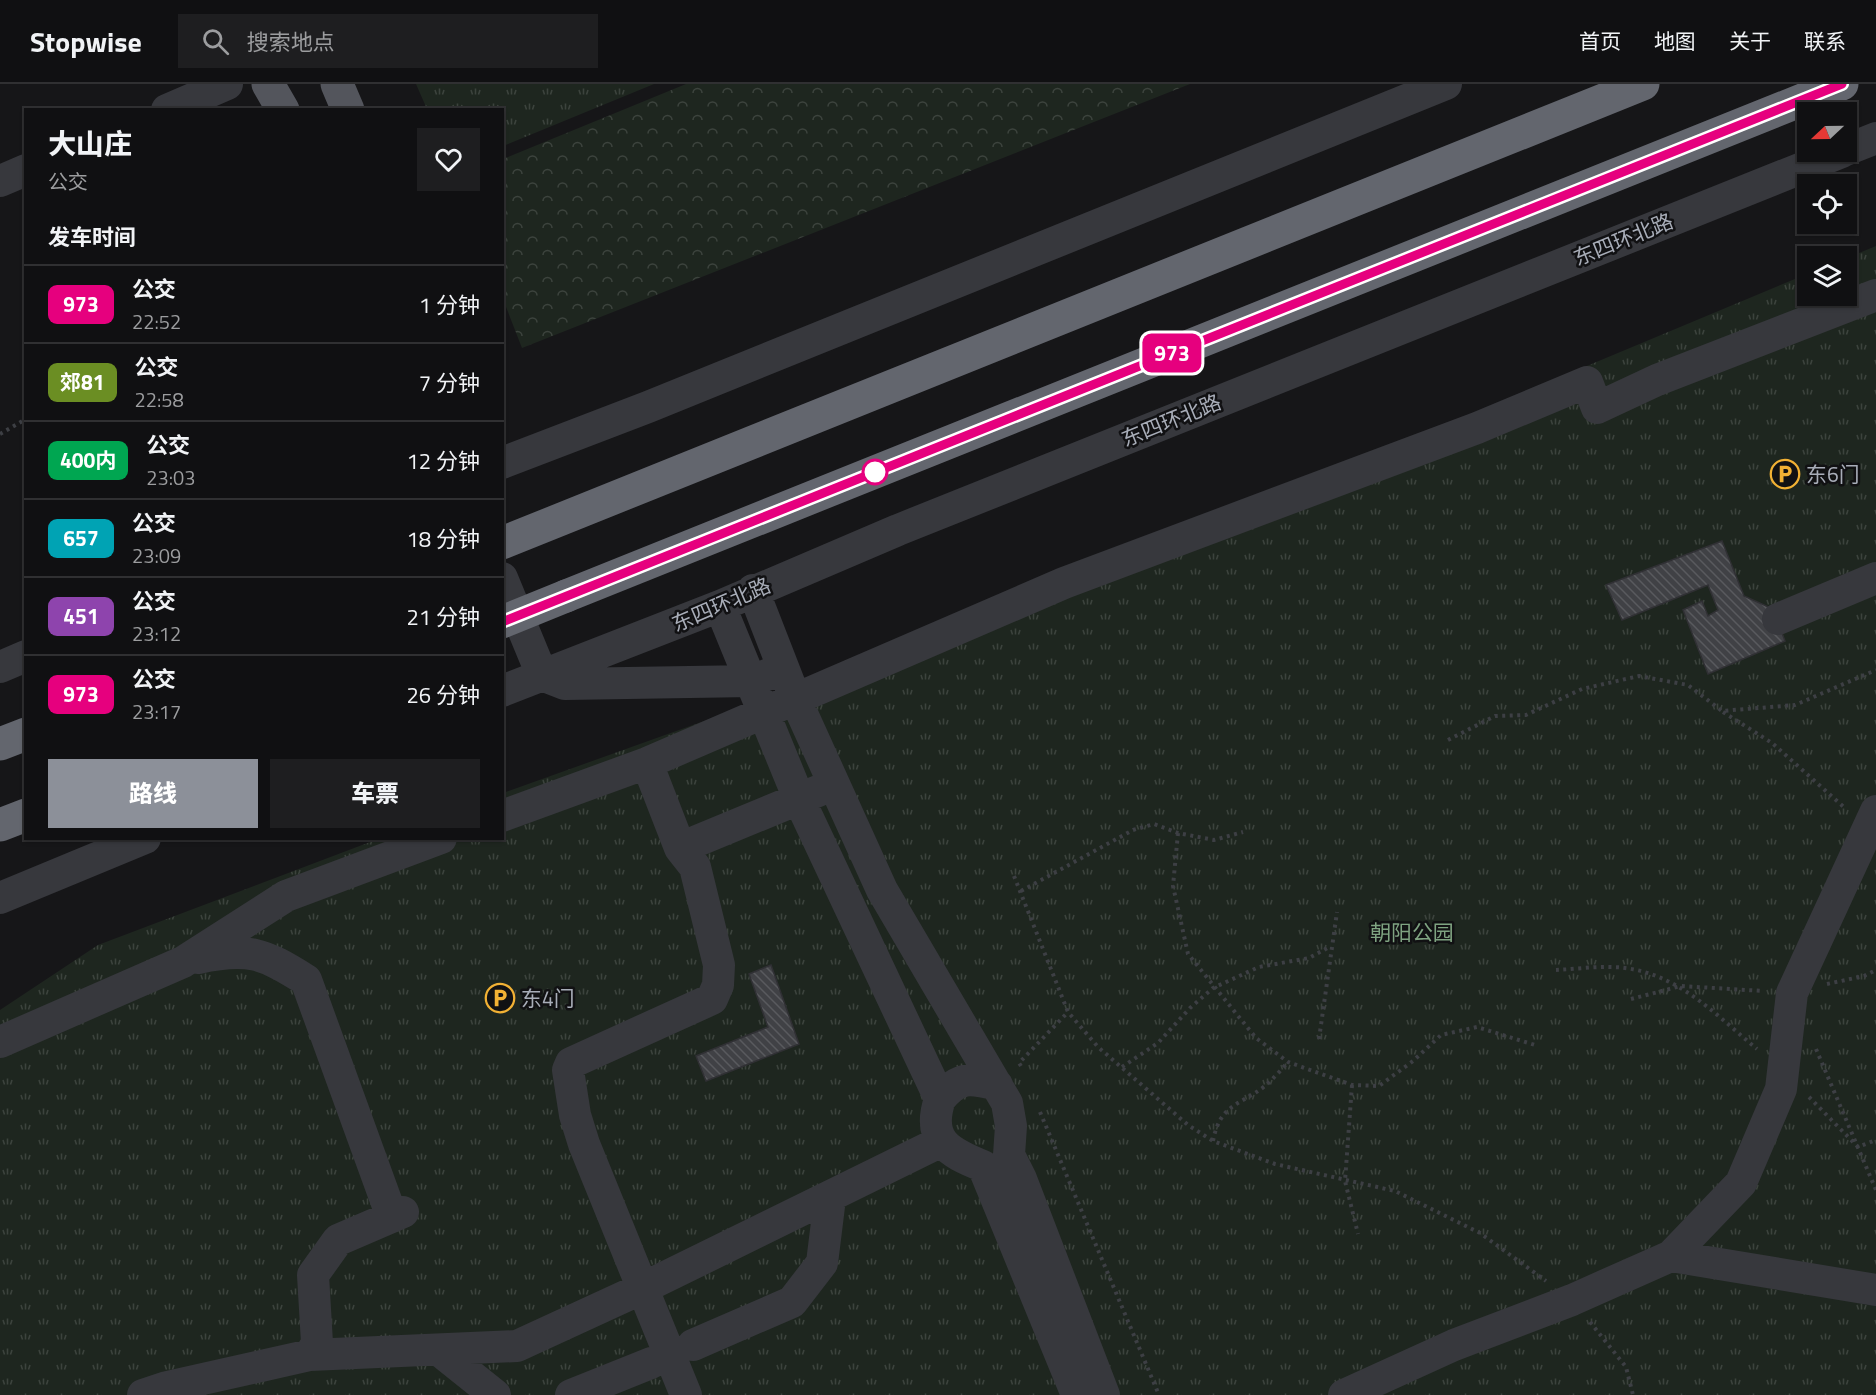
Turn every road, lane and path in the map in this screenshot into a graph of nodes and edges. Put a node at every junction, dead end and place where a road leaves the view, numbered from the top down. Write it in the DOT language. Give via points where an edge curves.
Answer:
graph roads {
  1 [pos="227,84"];
  2 [pos="268,84"];
  3 [pos="337,84"];
  4 [pos="1446,84"];
  5 [pos="1643,84"];
  6 [pos="1842,84"];
  7 [pos="172,108"];
  8 [pos="282,108"];
  9 [pos="347,108"];
  10 [pos="1876,138"];
  11 [pos="1857,146"];
  12 [pos="1817,162"];
  13 [pos="24,171"];
  14 [pos="0,181"];
  15 [pos="1876,295"];
  16 [pos="24,420"];
  17 [pos="0,434"];
  18 [pos="504,462"];
  19 [pos="504,542"];
  20 [pos="1876,578"];
  21 [pos="504,583"];
  22 [pos="753,590"];
  23 [pos="720,606"];
  24 [pos="1778,619"];
  25 [pos="504,620"];
  26 [pos="24,657"];
  27 [pos="0,666"];
  28 [pos="1876,670"];
  29 [pos="542,675"];
  30 [pos="752,681"];
  31 [pos="789,683"];
  32 [pos="504,690"];
  33 [pos="764,711"];
  34 [pos="1722,711"];
  35 [pos="24,735"];
  36 [pos="1448,740"];
  37 [pos="0,744"];
  38 [pos="647,763"];
  39 [pos="838,783"];
  40 [pos="800,799"];
  41 [pos="504,815"];
  42 [pos="24,816"];
  43 [pos="1872,818"];
  44 [pos="0,825"];
  45 [pos="1243,832"];
  46 [pos="1178,833"];
  47 [pos="140,840"];
  48 [pos="436,840"];
  49 [pos="680,848"];
  50 [pos="1014,876"];
  51 [pos="1021,891"];
  52 [pos="0,898"];
  53 [pos="1337,912"];
  54 [pos="1331,946"];
  55 [pos="183,962"];
  56 [pos="1556,969"];
  57 [pos="1876,970"];
  58 [pos="1681,986"];
  59 [pos="1213,988"];
  60 [pos="1792,993"];
  61 [pos="1631,999"];
  62 [pos="1068,1012"];
  63 [pos="1319,1039"];
  64 [pos="0,1042"];
  65 [pos="1813,1043"];
  66 [pos="1535,1045"];
  67 [pos="1288,1062"];
  68 [pos="1122,1067"];
  69 [pos="1784,1071"];
  70 [pos="1010,1079"];
  71 [pos="1352,1085"];
  72 [pos="940,1099"];
  73 [pos="1037,1106"];
  74 [pos="1876,1140"];
  75 [pos="1213,1141"];
  76 [pos="940,1142"];
  77 [pos="1858,1147"];
  78 [pos="996,1161"];
  79 [pos="1345,1181"];
  80 [pos="1876,1190"];
  81 [pos="830,1197"];
  82 [pos="1358,1234"];
  83 [pos="1671,1256"];
  84 [pos="644,1288"];
  85 [pos="1876,1290"];
  86 [pos="1572,1300"];
  87 [pos="693,1345"];
  88 [pos="440,1351"];
  89 [pos="310,1356"];
  90 [pos="651,1363"];
  91 [pos="142,1395"];
  92 [pos="495,1395"];
  93 [pos="571,1395"];
  94 [pos="686,1395"];
  95 [pos="1077,1395"];
  96 [pos="1104,1395"];
  97 [pos="1159,1395"];
  98 [pos="1344,1395"];
  99 [pos="1633,1395"];
  1 -- 7 [label="street"];
  2 -- 8 [label="main road"];
  3 -- 9 [label="main road"];
  4 -- 18 [label="street"];
  5 -- 19 [label="highway"];
  6 -- 25 [label="highway, bridge"];
  10 -- 11 [label="street"];
  12 -- 22 [label="street, 东四环北路"];
  13 -- 14 [label="street"];
  15 -- 31 [label="street" via="1657,380 1597,408 1587,382 1477,428"];
  16 -- 17 [label="path"];
  20 -- 24 [label="street"];
  21 -- 29 [label="street"];
  22 -- 23 [label="street, 东四环北路"];
  22 -- 31 [label="street"];
  23 -- 29 [label="street, 东四环北路"];
  23 -- 30 [label="street"];
  26 -- 27 [label="street"];
  28 -- 34 [label="path" via="1795,705"];
  29 -- 30 [label="street" via="565,684"];
  29 -- 32 [label="street, 东四环北路"];
  30 -- 31 [label="street"];
  30 -- 33 [label="street"];
  31 -- 33 [label="street"];
  31 -- 39 [label="street"];
  33 -- 38 [label="street"];
  33 -- 40 [label="street"];
  34 -- 36 [label="path" via="1688,685 1639,676 1582,689 1526,715 1495,716"];
  34 -- 43 [label="path" via="1772,743 1840,805"];
  35 -- 37 [label="highway"];
  38 -- 41 [label="street"];
  38 -- 49 [label="street"];
  39 -- 40 [label="street"];
  39 -- 70 [label="street" via="882,890"];
  40 -- 49 [label="street"];
  40 -- 72 [label="street"];
  42 -- 44 [label="highway"];
  43 -- 60 [label="street"];
  45 -- 46 [label="path" via="1214,840"];
  46 -- 51 [label="path" via="1154,824 1133,830"];
  46 -- 59 [label="path" via="1173,886 1188,954"];
  47 -- 52 [label="street"];
  48 -- 55 [label="street" via="286,896"];
  49 -- 84 [label="street" via="695,867 719,965 718,985 712,999 609,1044 571,1063 568,1070 584,1144"];
  50 -- 51 [label="path"];
  51 -- 62 [label="path"];
  53 -- 54 [label="path"];
  54 -- 59 [label="path" via="1309,958 1259,967"];
  54 -- 63 [label="path"];
  55 -- 64 [label="street"];
  55 -- 89 [label="street" via="230,951 272,958 306,980 398,1214 338,1240 313,1275 317,1343"];
  56 -- 58 [label="path" via="1624,968 1655,974"];
  57 -- 60 [label="path"];
  58 -- 60 [label="path"];
  58 -- 61 [label="path"];
  58 -- 69 [label="path"];
  59 -- 67 [label="path" via="1256,1038"];
  59 -- 68 [label="path" via="1158,1043"];
  60 -- 69 [label="street"];
  62 -- 68 [label="path" via="1098,1047"];
  62 -- 70 [label="path" via="1019,1063"];
  65 -- 77 [label="path"];
  66 -- 71 [label="path" via="1477,1027 1442,1035 1379,1086"];
  67 -- 71 [label="path"];
  67 -- 75 [label="path" via="1264,1086 1231,1105 1216,1125"];
  68 -- 75 [label="path" via="1188,1125"];
  69 -- 77 [label="path"];
  69 -- 83 [label="street" via="1781,1089 1741,1184"];
  70 -- 72 [label="street" via="971,1079 952,1084"];
  70 -- 78 [label="street" via="1006,1103 1011,1126"];
  71 -- 79 [label="path"];
  72 -- 76 [label="street" via="934,1117"];
  73 -- 97 [label="path"];
  74 -- 77 [label="path"];
  75 -- 79 [label="path" via="1275,1164"];
  76 -- 78 [label="street" via="957,1156"];
  76 -- 81 [label="street"];
  77 -- 80 [label="path"];
  78 -- 95 [label="street"];
  78 -- 96 [label="street" via="1021,1179"];
  79 -- 82 [label="path"];
  79 -- 86 [label="path" via="1395,1191 1480,1233"];
  81 -- 84 [label="street"];
  81 -- 87 [label="street" via="822,1263 792,1302"];
  83 -- 85 [label="street"];
  83 -- 86 [label="street"];
  84 -- 88 [label="street" via="517,1346"];
  84 -- 94 [label="street"];
  86 -- 98 [label="street" via="1454,1345"];
  86 -- 99 [label="path" via="1626,1367"];
  88 -- 89 [label="street"];
  88 -- 92 [label="street"];
  89 -- 91 [label="street"];
  90 -- 93 [label="street"];
}
